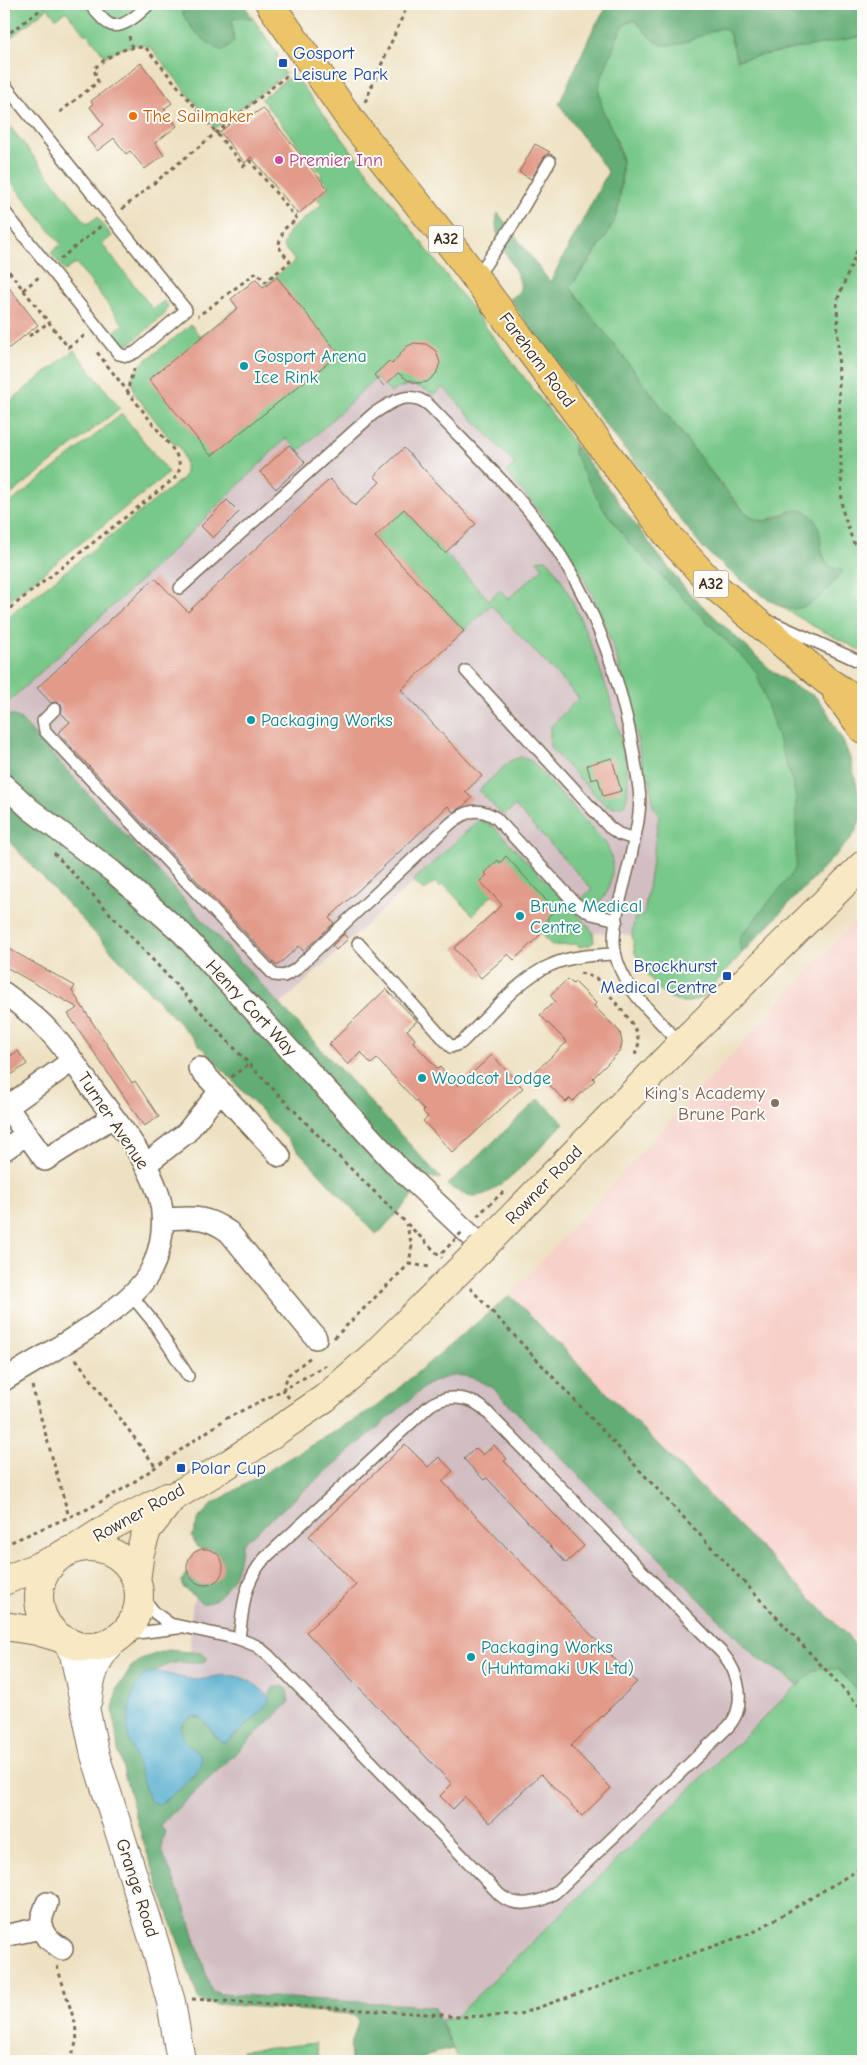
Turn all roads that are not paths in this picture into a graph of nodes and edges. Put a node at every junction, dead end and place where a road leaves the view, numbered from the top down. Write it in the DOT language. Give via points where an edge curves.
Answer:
graph roads {
  1 [pos="90,4"];
  2 [pos="149,4"];
  3 [pos="273,6"];
  4 [pos="4,84"];
  5 [pos="550,162"];
  6 [pos="4,211"];
  7 [pos="476,278"];
  8 [pos="180,588"];
  9 [pos="738,606"];
  10 [pos="863,663"];
  11 [pos="466,671"];
  12 [pos="827,681"];
  13 [pos="863,704"];
  14 [pos="55,709"];
  15 [pos="863,729"];
  16 [pos="4,785"];
  17 [pos="634,839"];
  18 [pos="863,865"];
  19 [pos="617,920"];
  20 [pos="358,943"];
  21 [pos="615,954"];
  22 [pos="4,993"];
  23 [pos="681,1044"];
  24 [pos="72,1061"];
  25 [pos="199,1068"];
  26 [pos="220,1091"];
  27 [pos="113,1117"];
  28 [pos="27,1134"];
  29 [pos="4,1150"];
  30 [pos="280,1156"];
  31 [pos="145,1165"];
  32 [pos="162,1219"];
  33 [pos="474,1238"];
  34 [pos="131,1296"];
  35 [pos="321,1343"];
  36 [pos="188,1376"];
  37 [pos="4,1380"];
  38 [pos="204,1478"];
  39 [pos="67,1553"];
  40 [pos="4,1581"];
  41 [pos="137,1586"];
  42 [pos="4,1621"];
  43 [pos="4,1628"];
  44 [pos="180,1628"];
  45 [pos="55,1637"];
  46 [pos="119,1637"];
  47 [pos="238,1639"];
  48 [pos="87,1716"];
  49 [pos="47,1903"];
  50 [pos="41,1928"];
  51 [pos="4,1936"];
  52 [pos="62,1949"];
  53 [pos="181,2061"];
  1 -- 2 [label="lane" via="109,24 114,25 125,23"];
  3 -- 7 [label="main road, Fareham Road / A32" via="355,125"];
  4 -- 6 [label="lane" via="186,310 136,352 127,356 116,352"];
  5 -- 7 [label="lane" via="514,224"];
  7 -- 9 [label="main road, Fareham Road / A32" via="670,538 711,583"];
  8 -- 17 [label="lane" via="369,417 398,399 422,400 528,510 552,542 587,602 610,658 624,707 639,794"];
  9 -- 10 [label="lane"];
  9 -- 12 [label="main road, Fareham Road / A32"];
  11 -- 17 [label="lane" via="610,827 618,834"];
  12 -- 13 [label="main road, Fareham Road / A32"];
  12 -- 15 [label="main road, Fareham Road / A32"];
  14 -- 19 [label="lane" via="44,721 46,731 274,975 284,976 295,970 451,823 474,810 496,818 576,904 592,914"];
  16 -- 33 [label="street, Henry Cort Way" via="112,871 182,933 397,1166"];
  17 -- 19 [label="lane"];
  18 -- 23 [label="main road, Rowner Road"];
  19 -- 21 [label="lane"];
  20 -- 21 [label="lane" via="451,1047 461,1043 515,990 541,970 558,962"];
  21 -- 23 [label="lane" via="628,983"];
  22 -- 24 [label="street, Turner Avenue" via="49,1031"];
  23 -- 33 [label="main road, Rowner Road"];
  24 -- 27 [label="street, Turner Avenue"];
  24 -- 28 [label="street" via="7,1106"];
  25 -- 26 [label="street"];
  26 -- 30 [label="street"];
  26 -- 31 [label="street" via="186,1133"];
  27 -- 28 [label="street" via="45,1160"];
  27 -- 31 [label="street, Turner Avenue"];
  28 -- 29 [label="street"];
  31 -- 32 [label="street, Turner Avenue" via="159,1196"];
  32 -- 34 [label="street, Turner Avenue" via="160,1246 151,1271"];
  32 -- 35 [label="street" via="198,1218 215,1222 229,1232"];
  33 -- 38 [label="main road, Rowner Road, bridge" via="425,1304 325,1398"];
  34 -- 36 [label="lane" via="154,1323"];
  34 -- 37 [label="street, Turner Avenue" via="100,1321"];
  38 -- 39 [label="main road, Rowner Road" via="109,1527"];
  38 -- 41 [label="main road, Rowner Road" via="172,1498 152,1521 143,1540"];
  39 -- 40 [label="main road, Rowner Road"];
  39 -- 41 [label="main road" via="95,1548 114,1554 130,1568"];
  39 -- 45 [label="main road" via="48,1568 39,1600"];
  41 -- 44 [label="lane" via="160,1617"];
  41 -- 46 [label="main road" via="139,1600 135,1616"];
  42 -- 45 [label="main road"];
  43 -- 45 [label="main road"];
  43 -- 48 [label="street, Grange Road" via="39,1641 59,1653 72,1674"];
  44 -- 46 [label="lane"];
  44 -- 47 [label="lane"];
  45 -- 46 [label="main road" via="91,1646"];
  45 -- 48 [label="street, Grange Road" via="74,1654"];
  46 -- 48 [label="street, Grange Road" via="105,1648 96,1663"];
  47 -- 47 [label="lane" via="246,1590 264,1559 429,1406 441,1399 460,1399 483,1408 723,1654 735,1673 739,1707 729,1726 556,1892 537,1901 515,1903 500,1896 269,1656 257,1646"];
  48 -- 53 [label="street, Grange Road" via="95,1755 171,2002"];
  49 -- 50 [label="street"];
  50 -- 51 [label="street"];
  50 -- 52 [label="street" via="47,1938"];
}
